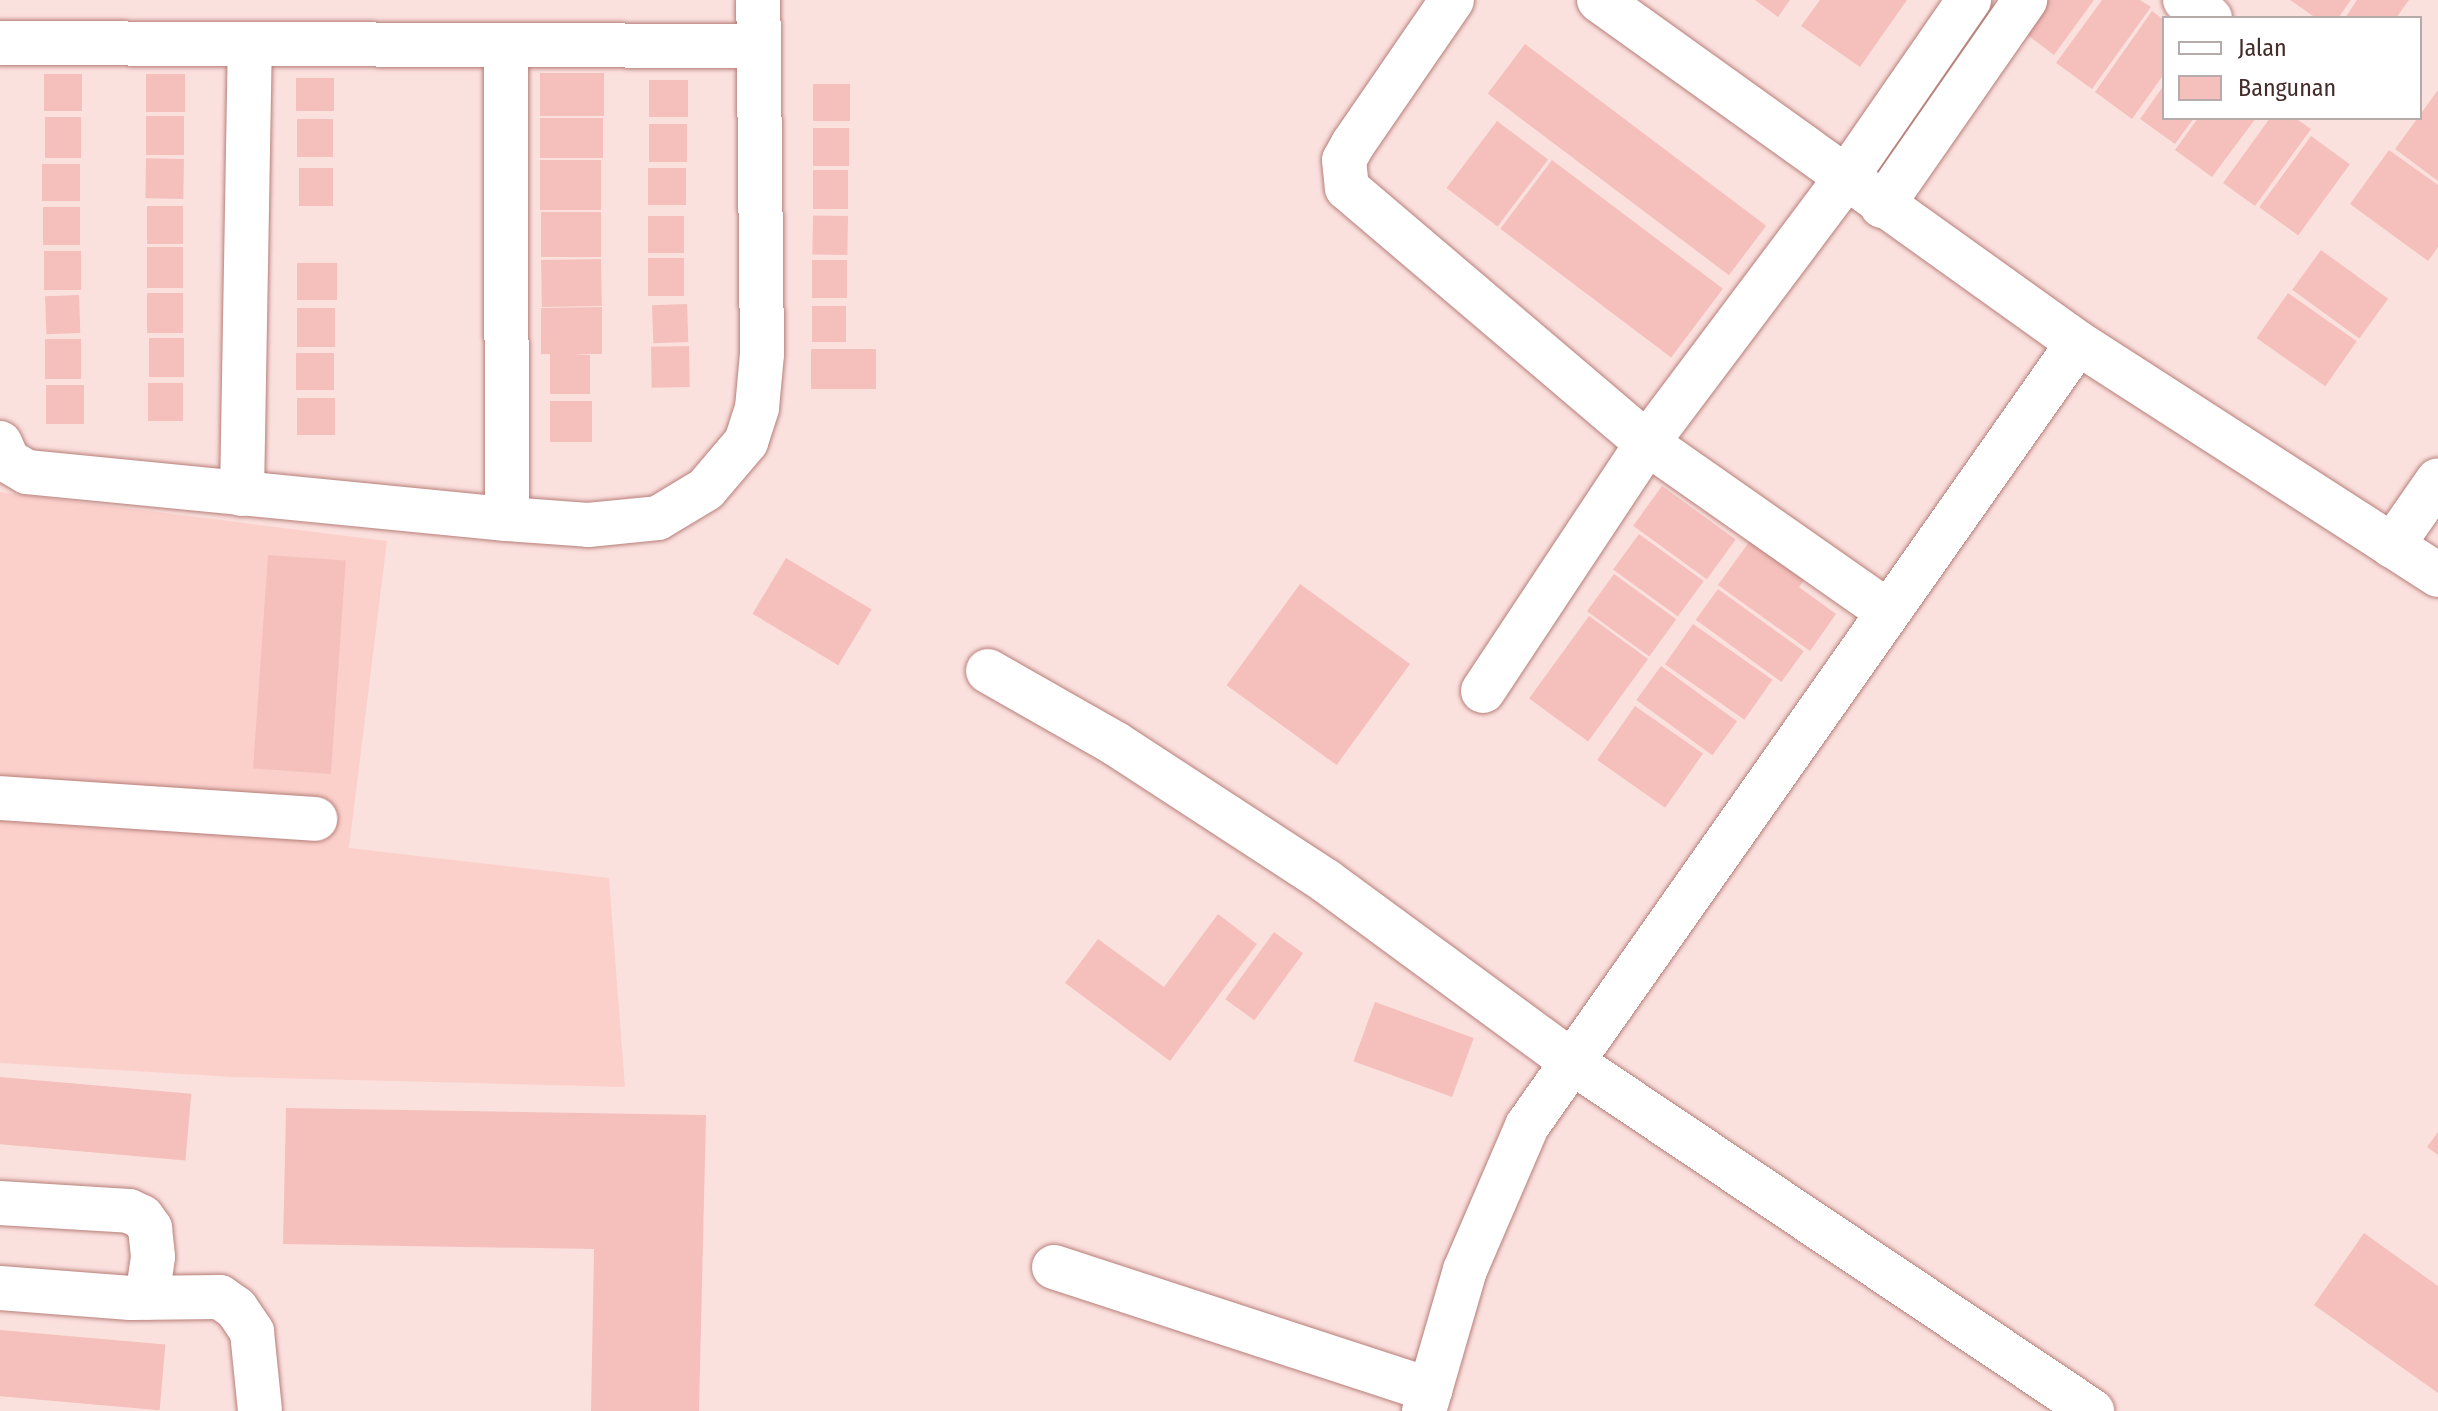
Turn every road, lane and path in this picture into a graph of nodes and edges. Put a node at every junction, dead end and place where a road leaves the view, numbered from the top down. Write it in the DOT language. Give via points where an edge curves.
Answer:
graph roads {
  1 [pos="758,0"];
  2 [pos="1452,0"];
  3 [pos="1599,0"];
  4 [pos="1969,0"];
  5 [pos="2025,0"];
  6 [pos="2185,0"];
  7 [pos="2207,16"];
  8 [pos="0,43"];
  9 [pos="758,46"];
  10 [pos="250,47"];
  11 [pos="506,47"];
  12 [pos="1845,179"];
  13 [pos="1882,206"];
  14 [pos="2078,343"];
  15 [pos="0,443"];
  16 [pos="1647,443"];
  17 [pos="2438,480"];
  18 [pos="242,494"];
  19 [pos="507,519"];
  20 [pos="2392,546"];
  21 [pos="2438,575"];
  22 [pos="1888,612"];
  23 [pos="988,671"];
  24 [pos="1483,691"];
  25 [pos="0,798"];
  26 [pos="315,819"];
  27 [pos="1575,1064"];
  28 [pos="0,1203"];
  29 [pos="1054,1267"];
  30 [pos="0,1288"];
  31 [pos="147,1298"];
  32 [pos="1427,1401"];
  33 [pos="260,1411"];
  34 [pos="2092,1411"];
  1 -- 9 [label="street"];
  2 -- 16 [label="street" via="1344,160 1347,188"];
  3 -- 12 [label="street"];
  4 -- 12 [label="street"];
  5 -- 13 [label="street"];
  6 -- 7 [label="street"];
  8 -- 10 [label="street"];
  9 -- 11 [label="street"];
  9 -- 19 [label="street" via="762,354 757,408 746,442 706,489 658,518 588,525"];
  10 -- 11 [label="street"];
  10 -- 18 [label="street"];
  11 -- 19 [label="street"];
  12 -- 13 [label="street"];
  12 -- 16 [label="street"];
  13 -- 14 [label="street"];
  14 -- 20 [label="street"];
  14 -- 22 [label="street"];
  15 -- 18 [label="street" via="8,461 27,472"];
  16 -- 22 [label="street"];
  16 -- 24 [label="street"];
  17 -- 20 [label="street"];
  18 -- 19 [label="street"];
  20 -- 21 [label="street"];
  22 -- 27 [label="street"];
  23 -- 27 [label="street" via="1116,744 1326,881"];
  25 -- 26 [label="street"];
  27 -- 32 [label="street" via="1527,1126 1495,1192"];
  27 -- 34 [label="street"];
  28 -- 31 [label="street" via="129,1211 142,1217 150,1228 153,1257"];
  29 -- 32 [label="street"];
  30 -- 31 [label="street"];
  31 -- 33 [label="street" via="220,1297 236,1308 252,1332"];
}
